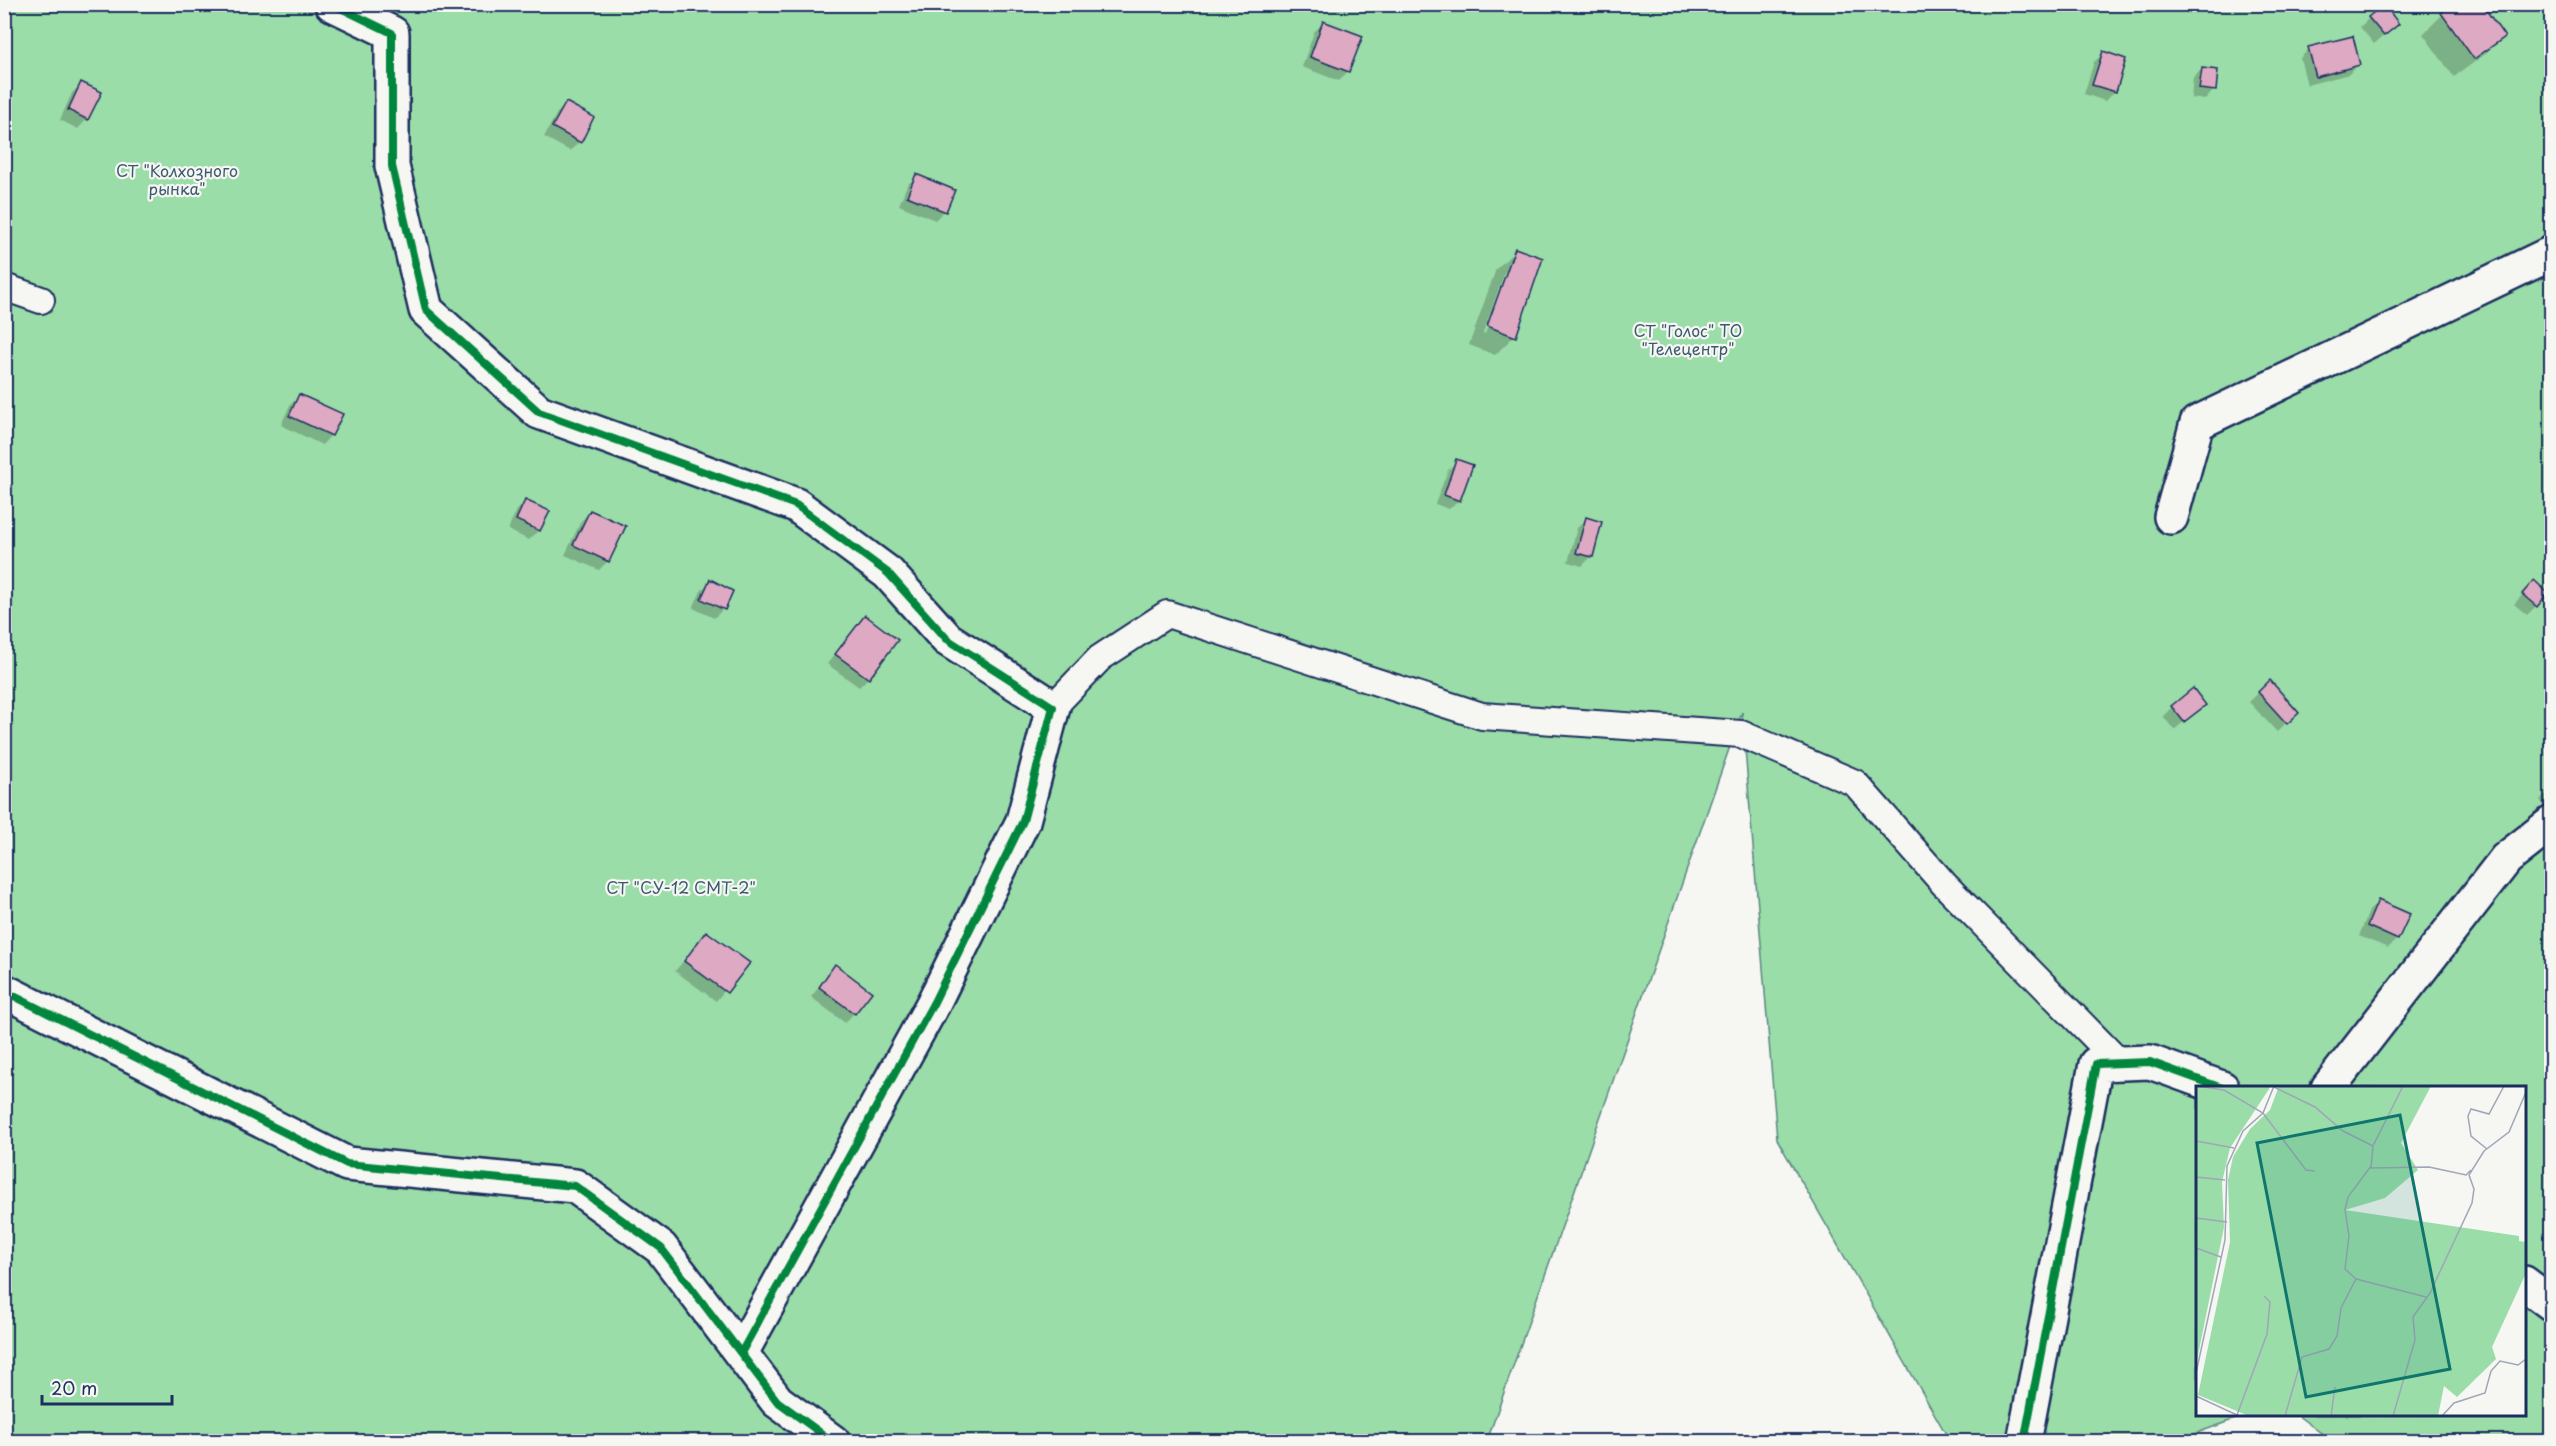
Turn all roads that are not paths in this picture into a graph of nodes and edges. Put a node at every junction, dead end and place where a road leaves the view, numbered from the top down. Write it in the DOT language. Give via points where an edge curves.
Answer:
graph roads {
  1 [pos="332,4"];
  2 [pos="2552,254"];
  3 [pos="4,287"];
  4 [pos="41,300"];
  5 [pos="2171,517"];
  6 [pos="1053,706"];
  7 [pos="2552,823"];
  8 [pos="4,992"];
  9 [pos="2120,1063"];
  10 [pos="2216,1086"];
  11 [pos="2330,1086"];
  12 [pos="2526,1285"];
  13 [pos="2552,1304"];
  14 [pos="741,1353"];
  15 [pos="833,1442"];
  16 [pos="2024,1442"];
  1 -- 6 [label="street" via="392,33 392,166 426,310 538,412 796,505 888,573 947,639"];
  2 -- 5 [label="street" via="2197,423"];
  3 -- 4 [label="lane"];
  6 -- 9 [label="lane" via="1100,658 1167,614 1482,716 1741,734 1856,783 1944,884"];
  6 -- 14 [label="street" via="1023,821 934,1002"];
  7 -- 11 [label="street" via="2506,859"];
  8 -- 14 [label="street" via="347,1164 575,1186 661,1248"];
  9 -- 10 [label="street" via="2150,1062"];
  9 -- 16 [label="street" via="2096,1064"];
  12 -- 13 [label="street"];
  14 -- 15 [label="street" via="777,1401"];
}
